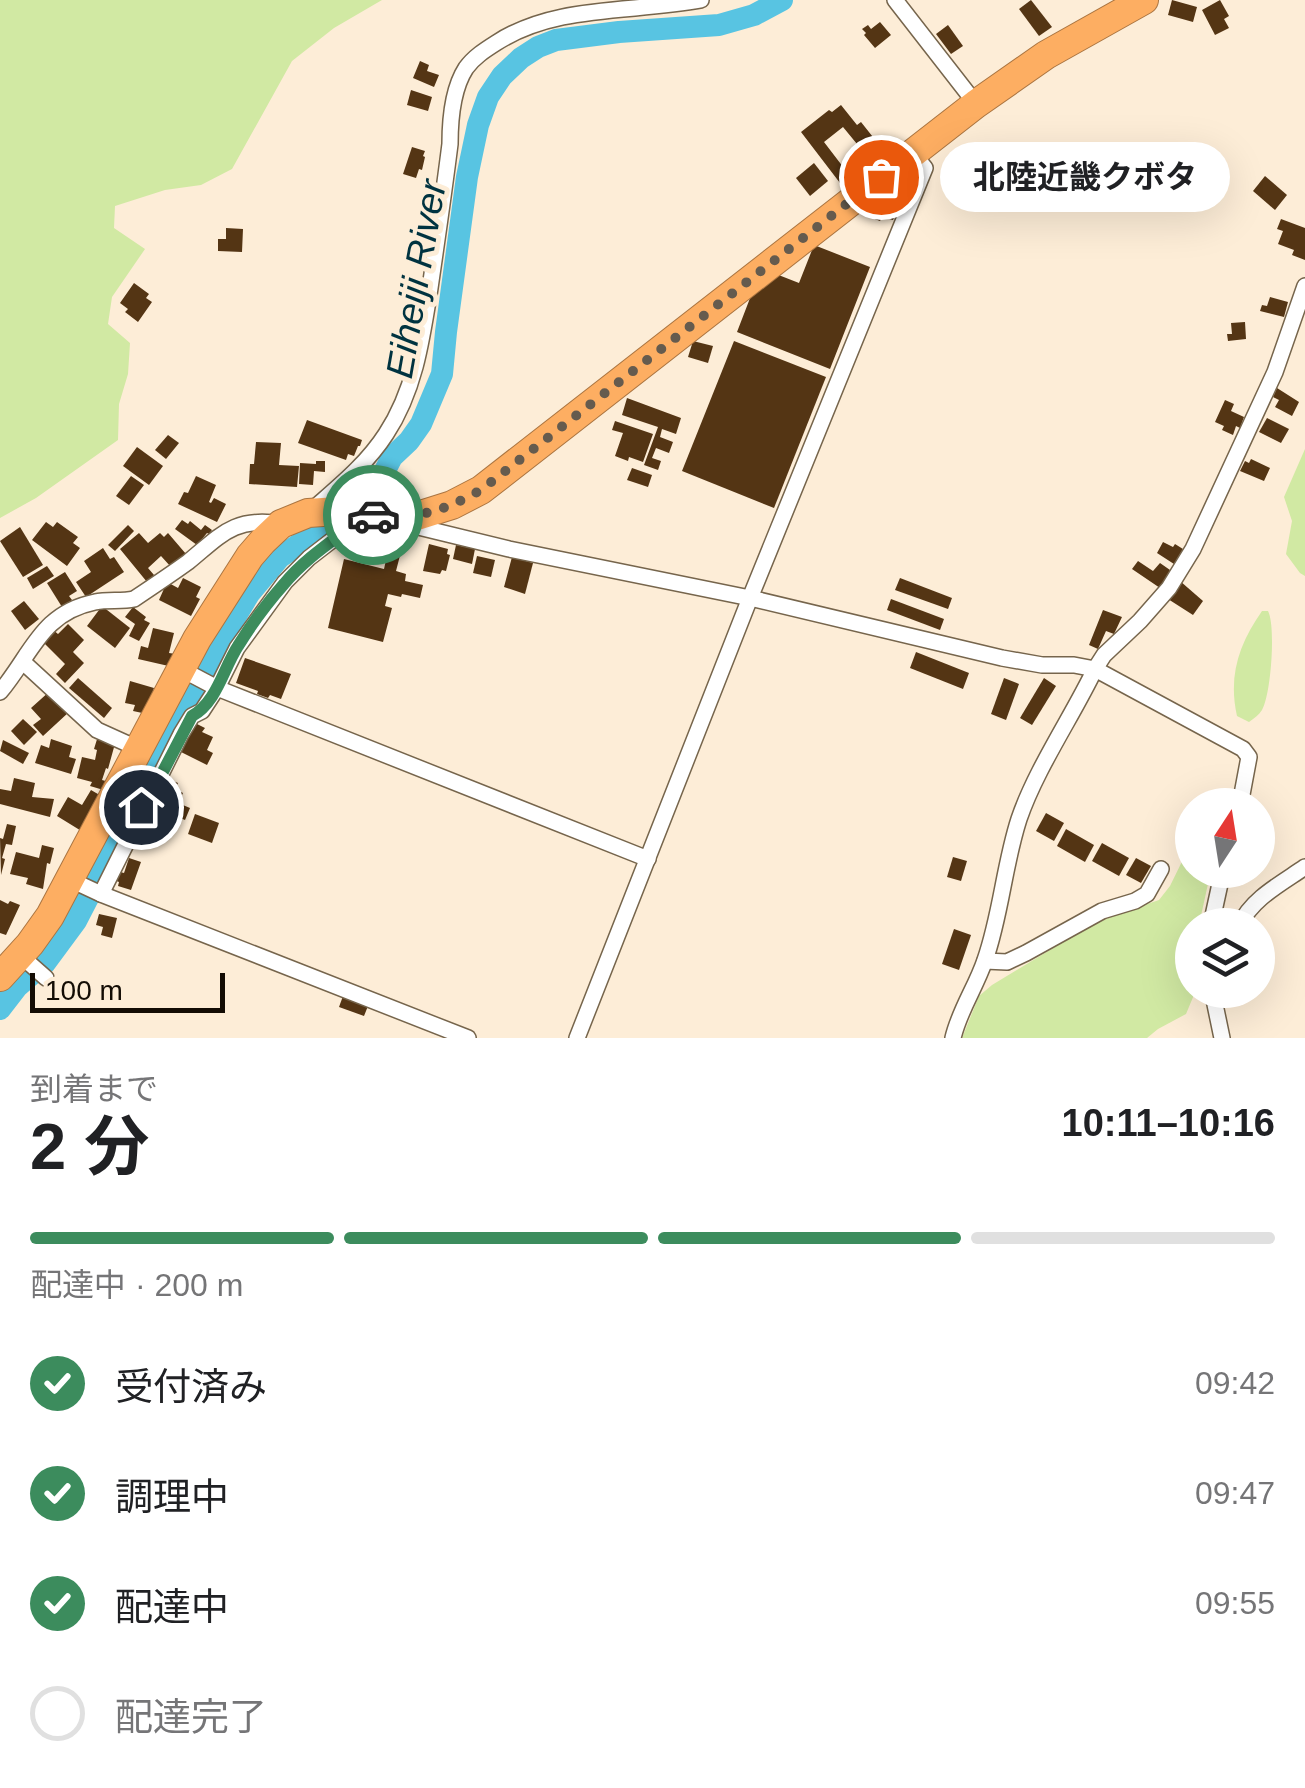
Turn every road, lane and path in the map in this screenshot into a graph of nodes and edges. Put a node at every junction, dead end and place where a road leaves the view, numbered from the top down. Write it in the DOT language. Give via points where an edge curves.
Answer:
graph roads {
  1 [pos="700,0"];
  2 [pos="896,0"];
  3 [pos="1144,0"];
  4 [pos="976,104"];
  5 [pos="912,152"];
  6 [pos="1305,286"];
  7 [pos="313,512"];
  8 [pos="364,514"];
  9 [pos="396,517"];
  10 [pos="281,524"];
  11 [pos="750,598"];
  12 [pos="23,662"];
  13 [pos="1095,669"];
  14 [pos="184,671"];
  15 [pos="214,686"];
  16 [pos="0,692"];
  17 [pos="153,751"];
  18 [pos="1243,788"];
  19 [pos="111,839"];
  20 [pos="648,859"];
  21 [pos="1305,867"];
  22 [pos="1161,869"];
  23 [pos="73,881"];
  24 [pos="99,894"];
  25 [pos="1251,908"];
  26 [pos="23,957"];
  27 [pos="985,961"];
  28 [pos="0,978"];
  29 [pos="46,978"];
  30 [pos="1217,1008"];
  31 [pos="468,1038"];
  32 [pos="577,1038"];
  33 [pos="953,1038"];
  34 [pos="1222,1038"];
  1 -- 7 [label="street" via="553,18 502,39 466,69 450,126 414,377 386,434"];
  2 -- 4 [label="street"];
  3 -- 4 [label="highway"];
  4 -- 5 [label="highway"];
  5 -- 9 [label="highway" via="481,490 434,512"];
  5 -- 11 [label="street" via="924,168"];
  6 -- 13 [label="street" via="1275,372 1193,549 1168,588"];
  7 -- 8 [label="highway"];
  7 -- 10 [label="highway"];
  8 -- 9 [label="highway"];
  8 -- 15 [label="street" via="285,582"];
  9 -- 11 [label="street" via="405,526"];
  10 -- 12 [label="street" via="262,521 224,531 134,599 98,601 56,618"];
  10 -- 14 [label="highway" via="250,556"];
  11 -- 13 [label="street" via="1002,658"];
  11 -- 20 [label="street"];
  12 -- 16 [label="street"];
  12 -- 17 [label="street" via="97,730"];
  13 -- 18 [label="street" via="1244,750 1249,758"];
  13 -- 27 [label="street" via="1019,820"];
  14 -- 15 [label="street"];
  14 -- 17 [label="highway"];
  15 -- 17 [label="street" via="202,711"];
  15 -- 20 [label="street"];
  17 -- 19 [label="highway"];
  19 -- 23 [label="highway"];
  19 -- 24 [label="street"];
  20 -- 32 [label="street"];
  21 -- 25 [label="street"];
  22 -- 27 [label="street" via="1135,901 1091,916 1007,962"];
  23 -- 24 [label="street"];
  23 -- 26 [label="highway"];
  24 -- 31 [label="street"];
  26 -- 28 [label="highway"];
  26 -- 29 [label="street"];
  27 -- 33 [label="street"];
  30 -- 34 [label="street"];
}
